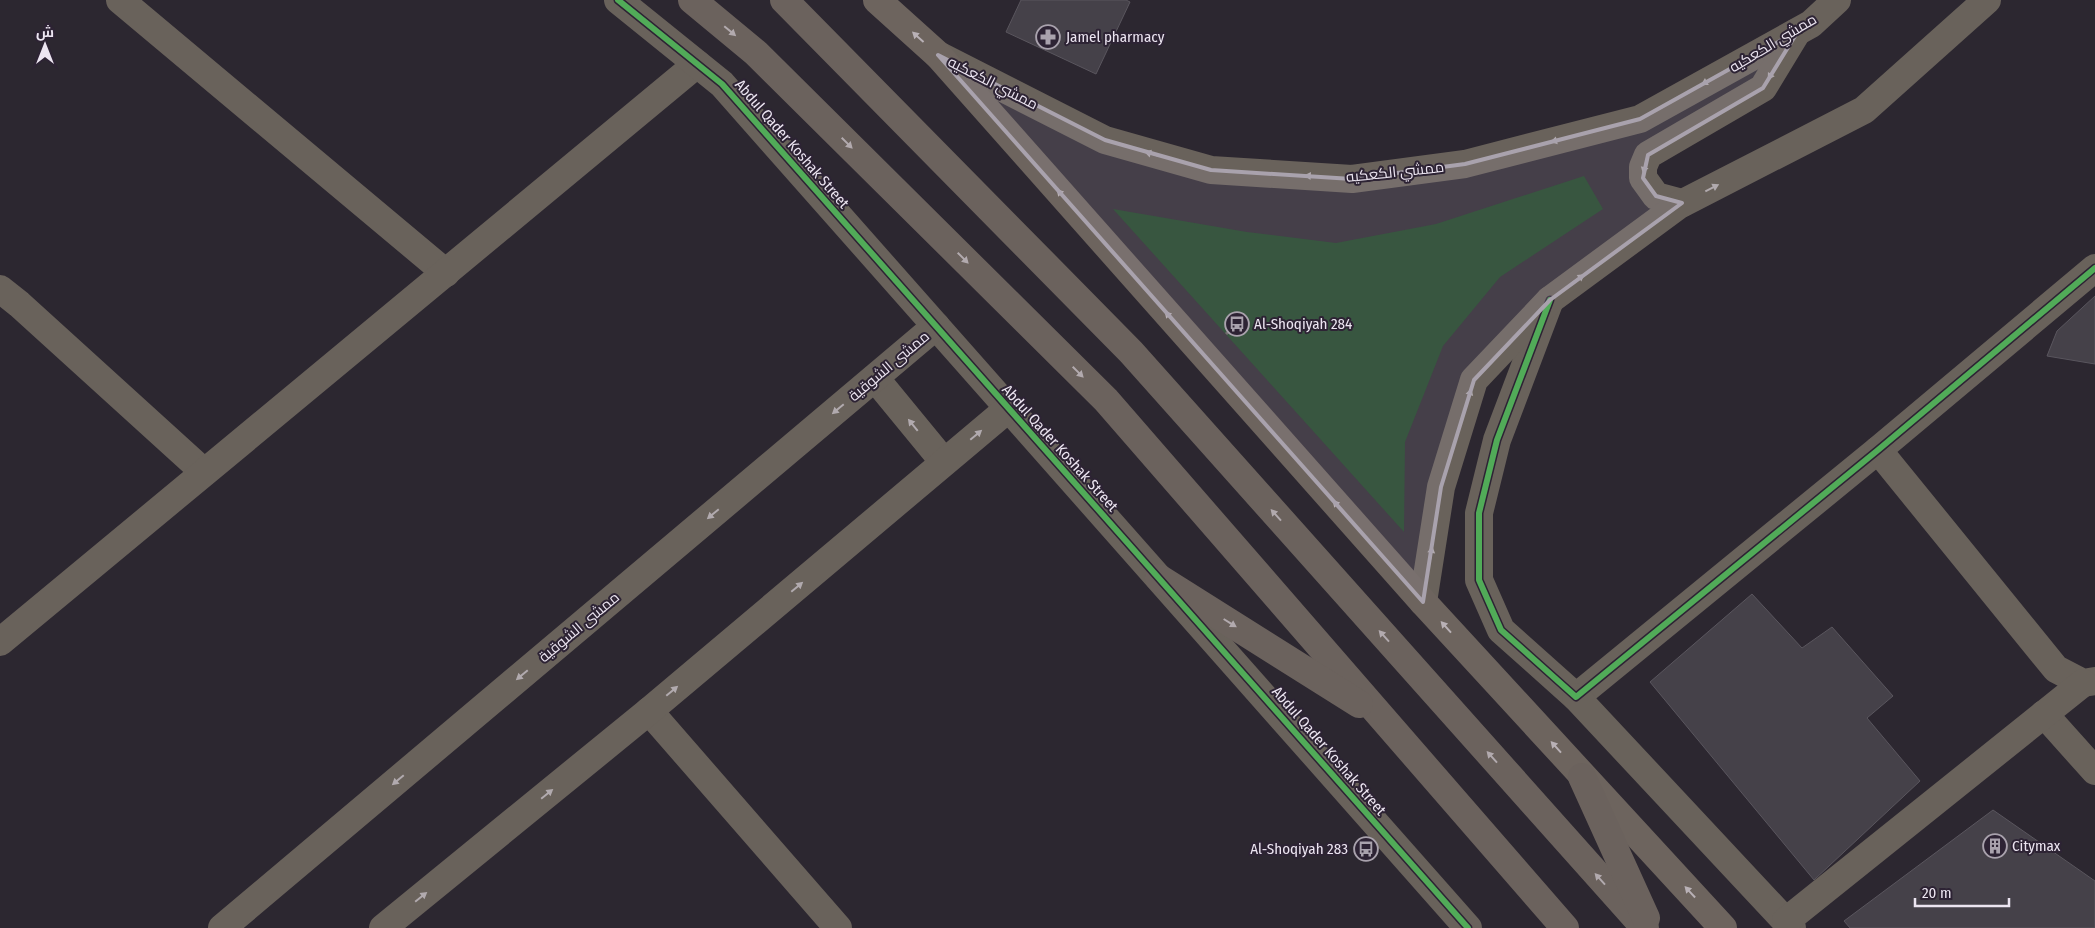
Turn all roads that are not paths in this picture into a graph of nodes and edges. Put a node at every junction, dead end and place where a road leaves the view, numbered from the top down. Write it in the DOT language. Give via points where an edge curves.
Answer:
graph roads {
  1 [pos="120,0"];
  2 [pos="618,0"];
  3 [pos="692,0"];
  4 [pos="784,0"];
  5 [pos="877,0"];
  6 [pos="1837,0"];
  7 [pos="1987,0"];
  8 [pos="1798,31"];
  9 [pos="938,54"];
  10 [pos="698,64"];
  11 [pos="1682,204"];
  12 [pos="2095,268"];
  13 [pos="446,272"];
  14 [pos="0,289"];
  15 [pos="1550,300"];
  16 [pos="936,326"];
  17 [pos="875,378"];
  18 [pos="1009,408"];
  19 [pos="1878,450"];
  20 [pos="944,462"];
  21 [pos="204,472"];
  22 [pos="1159,578"];
  23 [pos="1423,602"];
  24 [pos="0,642"];
  25 [pos="2089,682"];
  26 [pos="1576,697"];
  27 [pos="649,711"];
  28 [pos="2044,714"];
  29 [pos="1384,720"];
  30 [pos="2095,771"];
  31 [pos="1582,776"];
  32 [pos="1789,925"];
  33 [pos="222,928"];
  34 [pos="383,928"];
  35 [pos="838,928"];
  36 [pos="1468,928"];
  37 [pos="1565,928"];
  38 [pos="1644,928"];
  39 [pos="1650,928"];
  40 [pos="1723,928"];
  1 -- 13 [label="street"];
  2 -- 10 [label="street, Abdul Qader Koshak Street"];
  3 -- 29 [label="main road, one-way" via="756,53 1106,400"];
  38 -- 4 [label="main road, one-way" via="1131,352"];
  9 -- 5 [label="main road, one-way"];
  6 -- 8 [label="street, ممشي الكعكيه" via="1811,24"];
  11 -- 7 [label="street, one-way" via="1864,110"];
  8 -- 9 [label="street, ممشي الكعكيه, one-way" via="1640,119 1465,164 1352,179 1211,170 1105,140"];
  8 -- 11 [label="street, one-way" via="1763,88 1648,155 1642,178 1656,196"];
  23 -- 9 [label="main road, one-way"];
  10 -- 13 [label="street"];
  10 -- 16 [label="street, Abdul Qader Koshak Street" via="722,84"];
  15 -- 11 [label="street, one-way"];
  12 -- 19 [label="street"];
  13 -- 21 [label="street"];
  14 -- 21 [label="street"];
  23 -- 15 [label="street, one-way" via="1441,487 1474,380"];
  15 -- 26 [label="street" via="1497,440 1479,513 1479,580 1501,630"];
  16 -- 17 [label="street, ممشى الشوقية"];
  16 -- 18 [label="street, Abdul Qader Koshak Street"];
  20 -- 17 [label="street, one-way"];
  17 -- 33 [label="street, ممشى الشوقية, one-way"];
  20 -- 18 [label="street, one-way"];
  18 -- 22 [label="street, Abdul Qader Koshak Street"];
  19 -- 25 [label="street" via="2056,669"];
  19 -- 26 [label="street"];
  27 -- 20 [label="street, one-way"];
  21 -- 24 [label="street"];
  22 -- 29 [label="main road, one-way"];
  22 -- 36 [label="street, Abdul Qader Koshak Street"];
  31 -- 23 [label="main road, one-way"];
  25 -- 28 [label="street"];
  26 -- 32 [label="street"];
  34 -- 27 [label="street, one-way"];
  27 -- 35 [label="street"];
  28 -- 30 [label="street"];
  28 -- 32 [label="street"];
  29 -- 37 [label="main road"];
  31 -- 39 [label="main road"];
  40 -- 31 [label="main road, one-way"];
}
